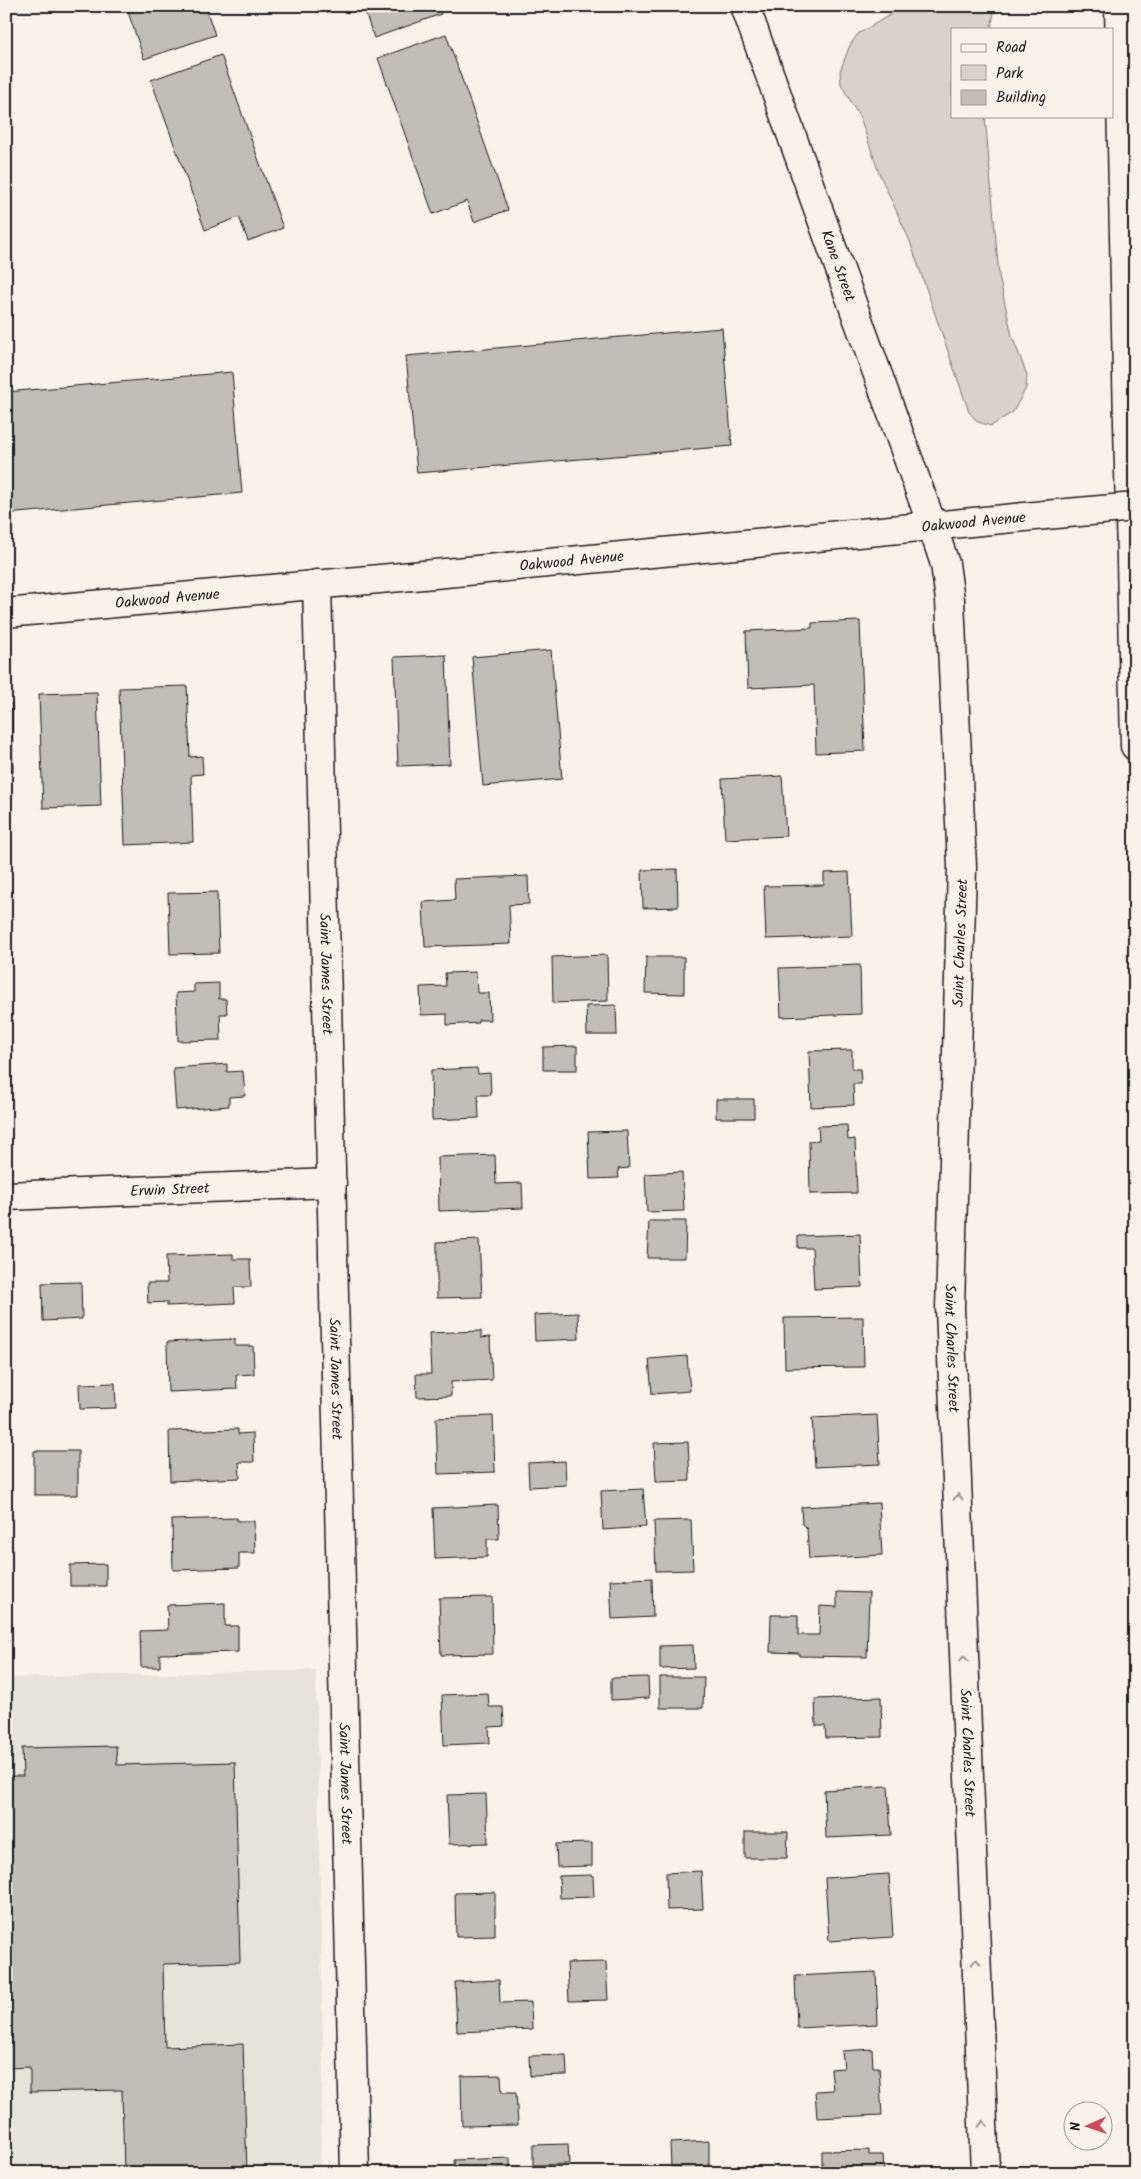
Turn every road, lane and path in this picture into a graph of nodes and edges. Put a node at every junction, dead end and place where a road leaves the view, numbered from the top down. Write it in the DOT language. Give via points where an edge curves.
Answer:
graph roads {
  1 [pos="745,6"];
  2 [pos="1119,6"];
  3 [pos="1135,507"];
  4 [pos="932,525"];
  5 [pos="317,584"];
  6 [pos="6,613"];
  7 [pos="1135,746"];
  8 [pos="332,1183"];
  9 [pos="6,1196"];
  10 [pos="355,2173"];
  11 [pos="985,2173"];
  1 -- 4 [label="main road, Kane Street"];
  2 -- 7 [label="main road"];
  3 -- 4 [label="main road, Oakwood Avenue, bridge"];
  4 -- 5 [label="main road, Oakwood Avenue"];
  11 -- 4 [label="main road, Saint Charles Street, one-way" via="950,1308 962,867 950,600 945,564"];
  5 -- 6 [label="main road, Oakwood Avenue"];
  5 -- 8 [label="main road, Saint James Street"];
  8 -- 9 [label="main road, Erwin Street"];
  8 -- 10 [label="main road, Saint James Street"];
}
